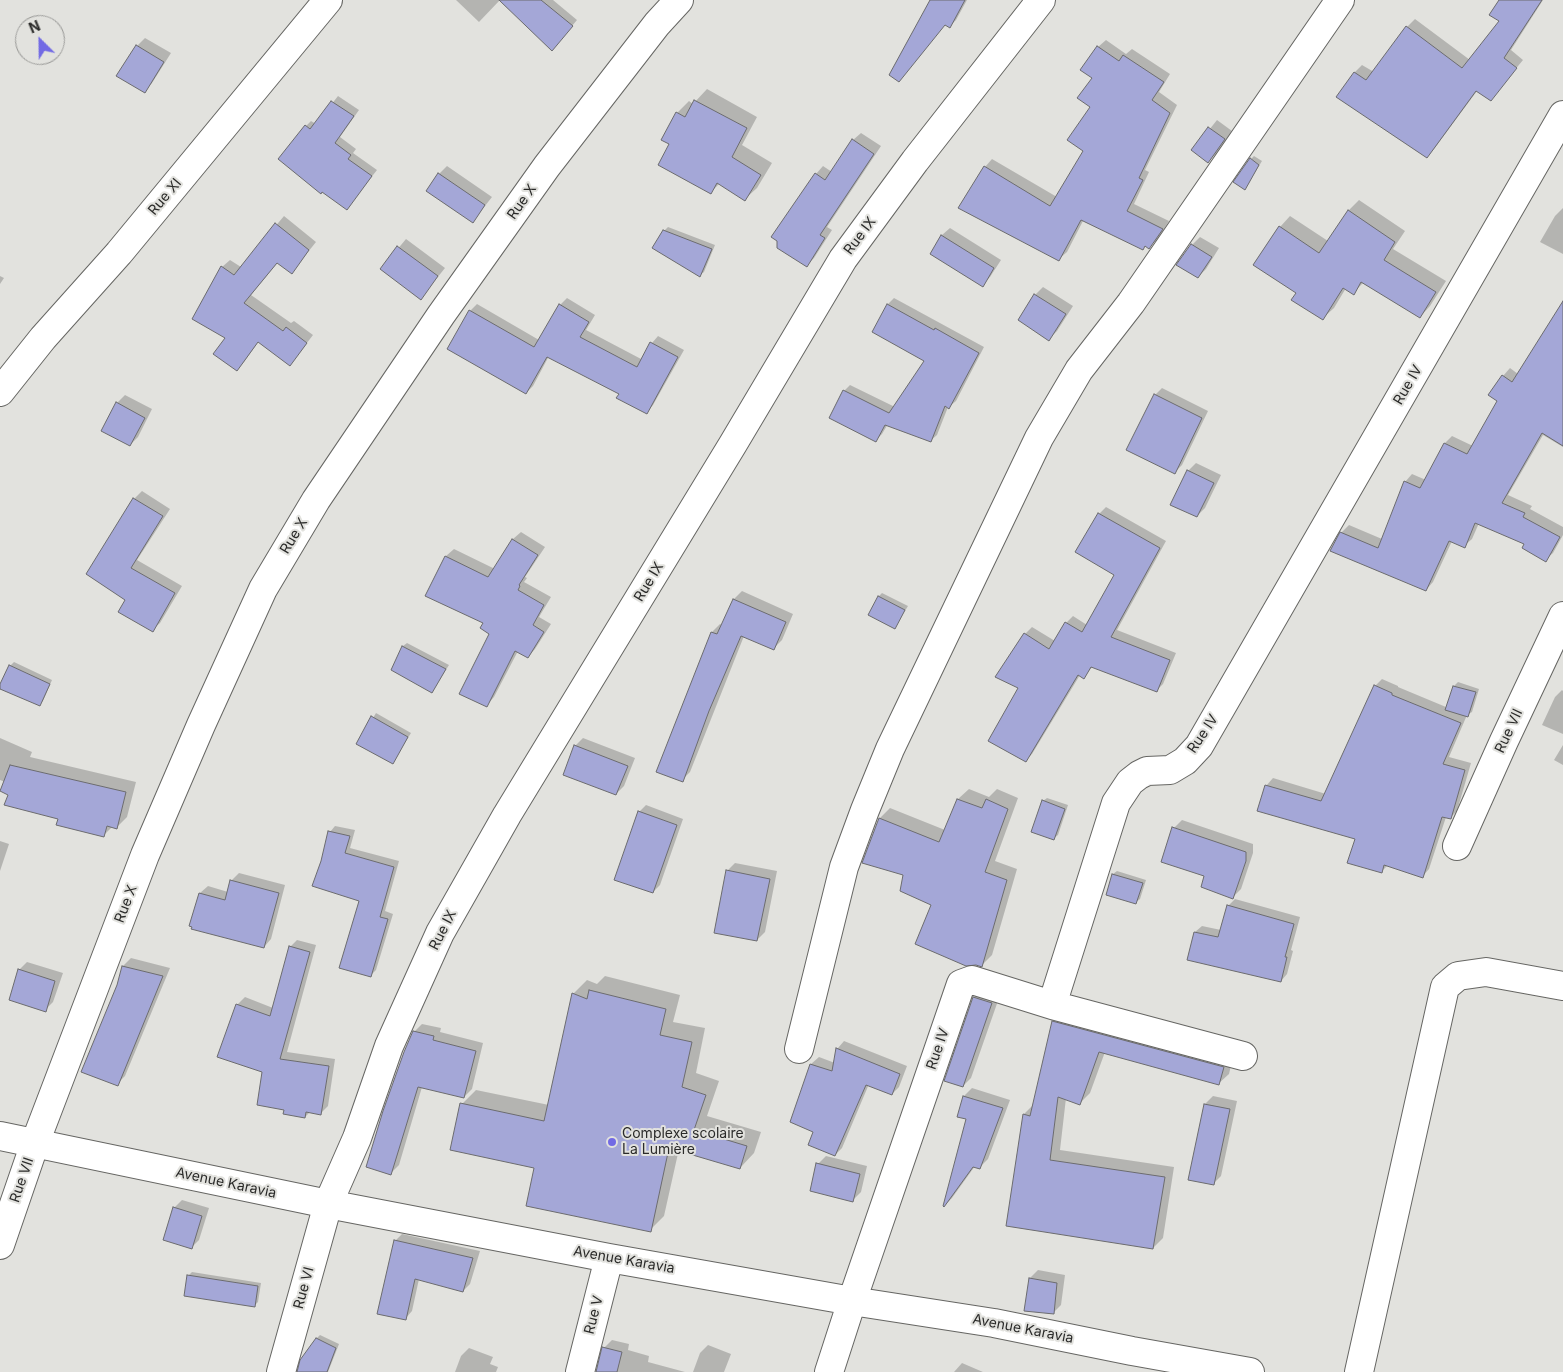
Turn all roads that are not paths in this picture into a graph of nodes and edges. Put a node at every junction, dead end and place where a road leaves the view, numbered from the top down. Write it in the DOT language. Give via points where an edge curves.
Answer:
graph roads {
  1 [pos="328,0"];
  2 [pos="679,0"];
  3 [pos="1041,0"];
  4 [pos="1340,0"];
  5 [pos="1563,115"];
  6 [pos="0,392"];
  7 [pos="1563,616"];
  8 [pos="1457,846"];
  9 [pos="1563,986"];
  10 [pos="1052,1005"];
  11 [pos="799,1048"];
  12 [pos="1243,1056"];
  13 [pos="0,1136"];
  14 [pos="35,1143"];
  15 [pos="328,1204"];
  16 [pos="0,1245"];
  17 [pos="609,1258"];
  18 [pos="852,1301"];
  19 [pos="281,1372"];
  20 [pos="580,1372"];
  21 [pos="829,1372"];
  22 [pos="1250,1372"];
  23 [pos="1358,1372"];
  1 -- 6 [label="street, Rue XI"];
  2 -- 14 [label="street, Rue X" via="546,166 316,500 263,589 145,855"];
  3 -- 15 [label="street, Rue IX" via="842,259 507,815 440,933 389,1046 357,1138"];
  4 -- 11 [label="street" via="1131,303 1079,370 1039,438 906,715 865,810 844,867"];
  5 -- 10 [label="street, Rue IV" via="1199,746 1185,761 1170,770 1147,771 1139,775 1116,802"];
  7 -- 8 [label="street, Rue VII"];
  9 -- 23 [label="street" via="1486,972 1458,976 1445,987"];
  10 -- 12 [label="street"];
  10 -- 18 [label="street, Rue IV" via="972,980 961,984"];
  13 -- 14 [label="street, Avenue Karavia"];
  14 -- 15 [label="street, Avenue Karavia"];
  14 -- 16 [label="street, Rue VII"];
  15 -- 17 [label="street, Avenue Karavia"];
  15 -- 19 [label="street, Rue VI"];
  17 -- 18 [label="street, Avenue Karavia"];
  17 -- 20 [label="street, Rue V"];
  18 -- 21 [label="street, Rue IV"];
  18 -- 22 [label="street, Avenue Karavia" via="994,1322"];
}
